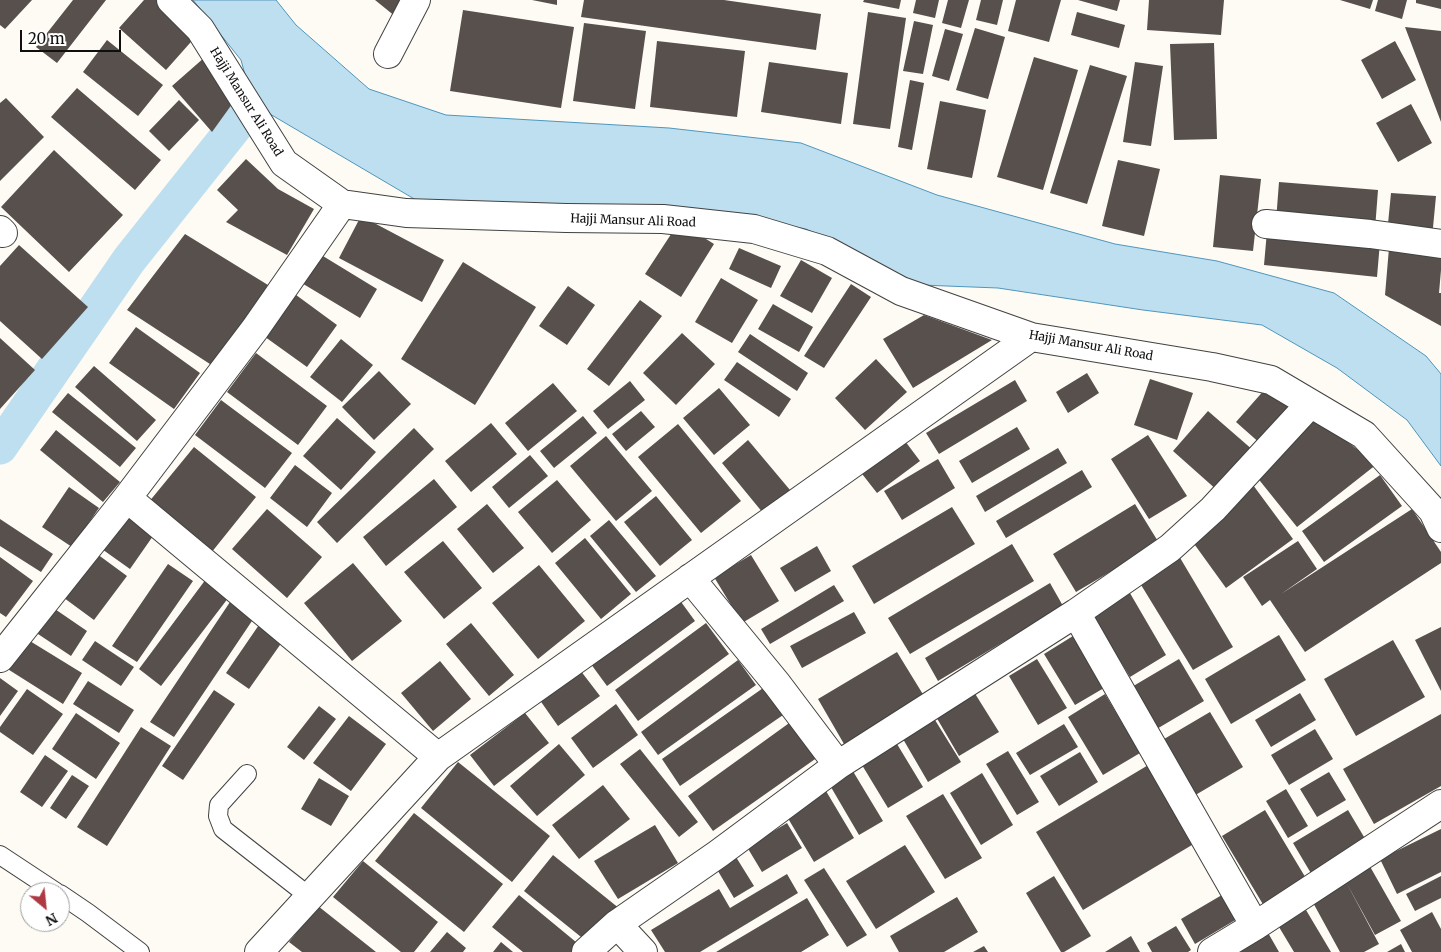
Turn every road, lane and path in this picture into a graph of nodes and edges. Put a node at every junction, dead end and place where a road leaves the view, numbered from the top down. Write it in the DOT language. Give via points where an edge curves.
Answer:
graph roads {
  1 [pos="171,0"];
  2 [pos="416,0"];
  3 [pos="388,54"];
  4 [pos="342,204"];
  5 [pos="1266,224"];
  6 [pos="1441,244"];
  7 [pos="1031,337"];
  8 [pos="1310,404"];
  9 [pos="127,498"];
  10 [pos="1441,528"];
  11 [pos="690,578"];
  12 [pos="1076,613"];
  13 [pos="0,658"];
  14 [pos="438,757"];
  15 [pos="838,765"];
  16 [pos="247,774"];
  17 [pos="1441,804"];
  18 [pos="0,855"];
  19 [pos="41,882"];
  20 [pos="310,897"];
  21 [pos="70,901"];
  22 [pos="617,924"];
  23 [pos="1255,926"];
  24 [pos="140,952"];
  25 [pos="259,952"];
  26 [pos="586,952"];
  27 [pos="643,952"];
  28 [pos="1212,952"];
  1 -- 4 [label="street, Hajji Mansur Ali Road" via="200,30 284,163"];
  2 -- 3 [label="street"];
  4 -- 7 [label="street, Hajji Mansur Ali Road" via="406,213 663,219 754,228 827,251 901,291"];
  4 -- 9 [label="street" via="255,329"];
  5 -- 6 [label="street"];
  7 -- 8 [label="street, Hajji Mansur Ali Road" via="1271,380"];
  7 -- 11 [label="street"];
  8 -- 10 [label="street, Hajji Mansur Ali Road" via="1364,435 1433,511"];
  8 -- 12 [label="street" via="1213,509 1170,548"];
  9 -- 13 [label="street"];
  9 -- 14 [label="street"];
  11 -- 14 [label="street"];
  11 -- 15 [label="street"];
  12 -- 15 [label="street"];
  12 -- 23 [label="street"];
  14 -- 20 [label="street"];
  15 -- 22 [label="street"];
  16 -- 20 [label="lane" via="220,805 218,816 223,829"];
  17 -- 23 [label="street"];
  18 -- 19 [label="lane"];
  20 -- 25 [label="street"];
  21 -- 24 [label="lane"];
  22 -- 26 [label="street"];
  22 -- 27 [label="street"];
  23 -- 28 [label="street"];
}
